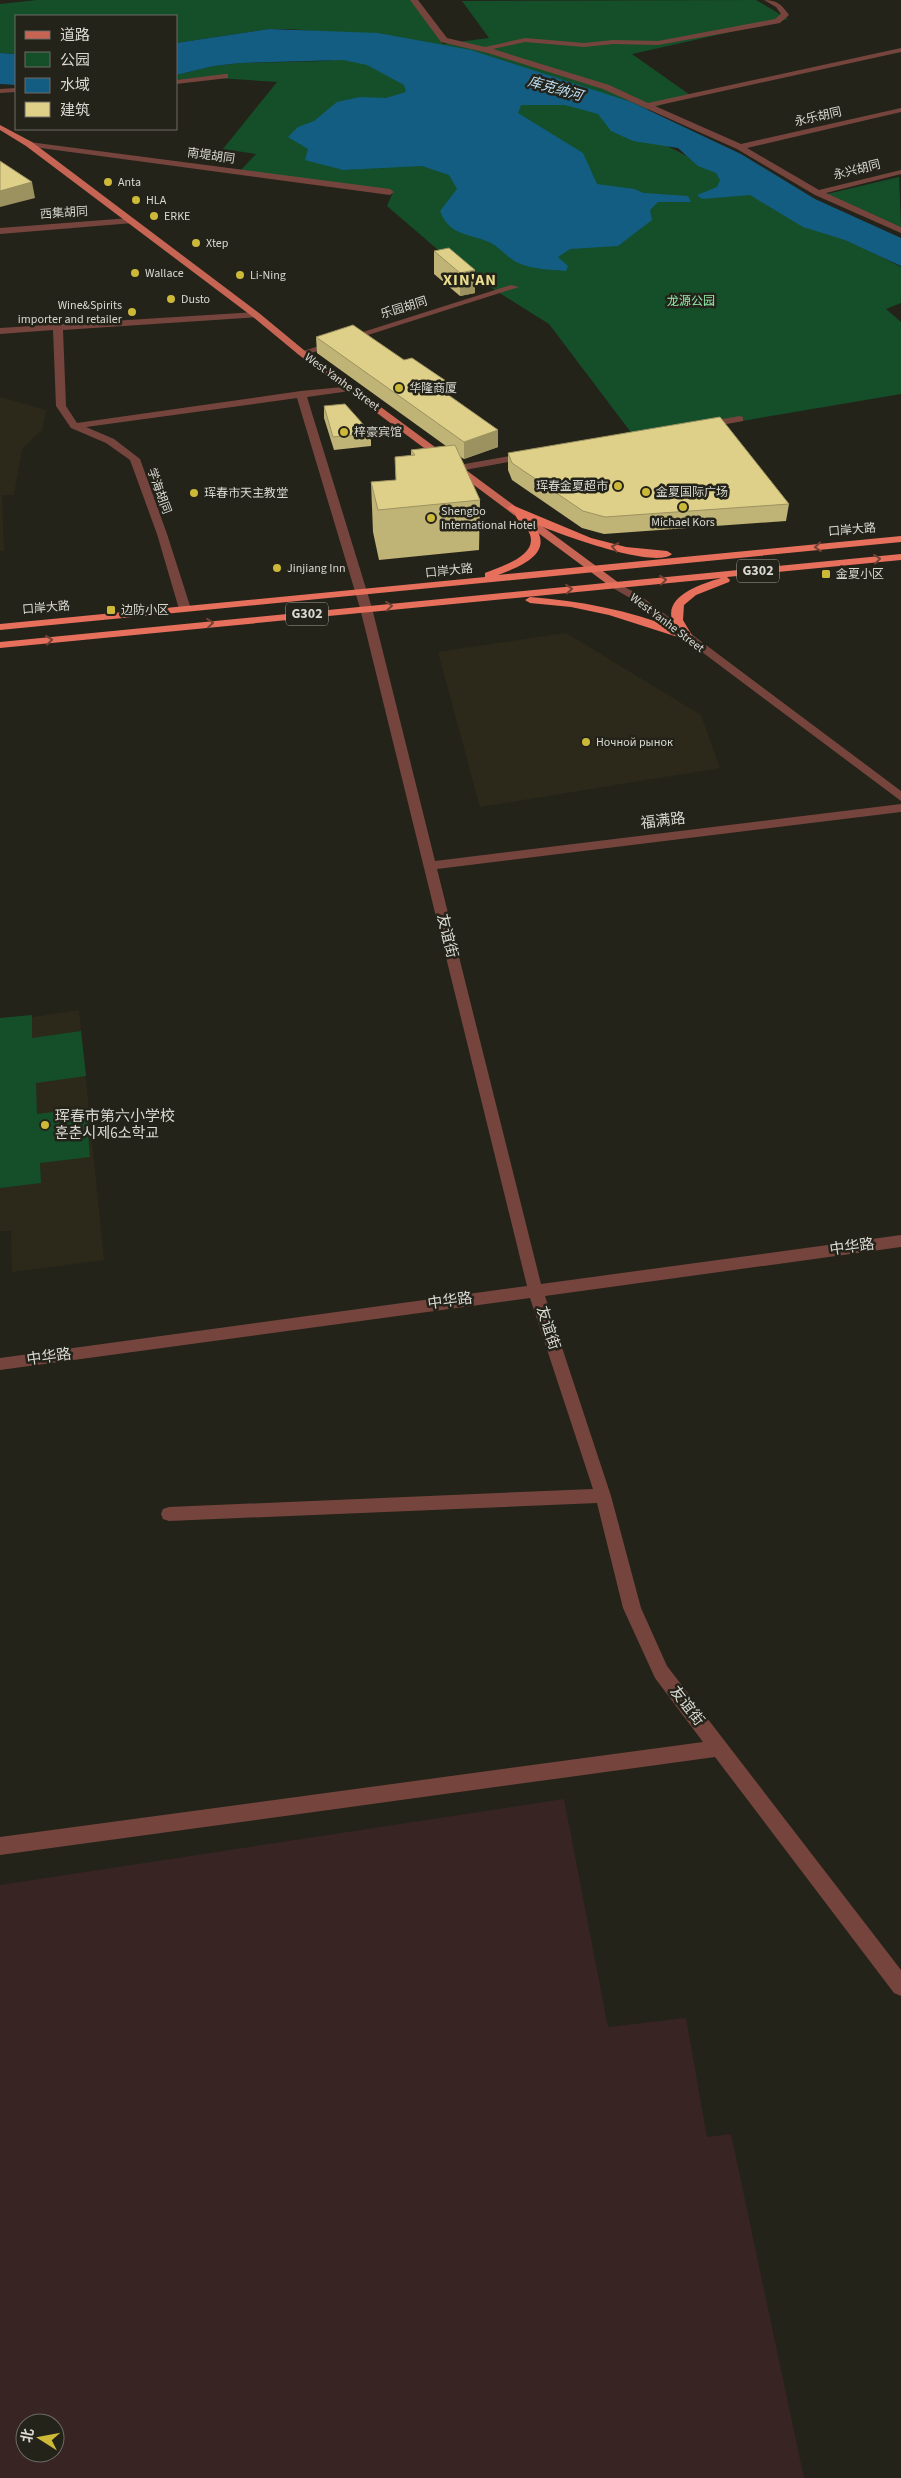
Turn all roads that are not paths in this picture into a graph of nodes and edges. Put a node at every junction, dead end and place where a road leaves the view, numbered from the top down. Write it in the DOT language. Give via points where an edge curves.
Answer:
graph roads {
  1 [pos="414,0"];
  2 [pos="768,0"];
  3 [pos="485,50"];
  4 [pos="901,50"];
  5 [pos="225,76"];
  6 [pos="178,82"];
  7 [pos="15,90"];
  8 [pos="0,91"];
  9 [pos="648,105"];
  10 [pos="901,110"];
  11 [pos="0,127"];
  12 [pos="29,144"];
  13 [pos="740,147"];
  14 [pos="901,172"];
  15 [pos="390,192"];
  16 [pos="818,193"];
  17 [pos="130,221"];
  18 [pos="901,230"];
  19 [pos="0,231"];
  20 [pos="514,287"];
  21 [pos="256,315"];
  22 [pos="58,327"];
  23 [pos="0,331"];
  24 [pos="302,353"];
  25 [pos="350,388"];
  26 [pos="300,394"];
  27 [pos="740,419"];
  28 [pos="74,426"];
  29 [pos="692,427"];
  30 [pos="537,454"];
  31 [pos="459,468"];
  32 [pos="512,508"];
  33 [pos="901,539"];
  34 [pos="733,555"];
  35 [pos="901,557"];
  36 [pos="593,568"];
  37 [pos="744,572"];
  38 [pos="467,583"];
  39 [pos="615,585"];
  40 [pos="479,597"];
  41 [pos="364,601"];
  42 [pos="184,609"];
  43 [pos="0,626"];
  44 [pos="687,638"];
  45 [pos="0,645"];
  46 [pos="901,797"];
  47 [pos="901,808"];
  48 [pos="430,866"];
  49 [pos="901,1241"];
  50 [pos="535,1289"];
  51 [pos="0,1364"];
  52 [pos="603,1496"];
  53 [pos="169,1514"];
  54 [pos="720,1748"];
  55 [pos="0,1846"];
  56 [pos="901,1986"];
  1 -- 3 [label="street" via="444,40"];
  2 -- 3 [label="street" via="779,6 785,15 777,21 658,43 584,45 525,40"];
  3 -- 9 [label="street" via="606,87"];
  4 -- 9 [label="street"];
  5 -- 6 [label="street"];
  7 -- 8 [label="street"];
  9 -- 13 [label="street"];
  10 -- 13 [label="street, 永乐胡同"];
  11 -- 12 [label="main road, West Yanhe Street"];
  12 -- 15 [label="street, 南堤胡同"];
  12 -- 17 [label="main road, West Yanhe Street"];
  13 -- 16 [label="street"];
  14 -- 16 [label="street, 永兴胡同"];
  16 -- 18 [label="street"];
  17 -- 19 [label="street, 西集胡同"];
  17 -- 21 [label="main road, West Yanhe Street"];
  20 -- 24 [label="street, 乐园胡同"];
  21 -- 22 [label="street"];
  21 -- 24 [label="main road, West Yanhe Street"];
  22 -- 23 [label="street"];
  22 -- 28 [label="street" via="61,406"];
  24 -- 25 [label="main road, West Yanhe Street"];
  25 -- 26 [label="street"];
  25 -- 31 [label="main road, West Yanhe Street"];
  26 -- 28 [label="street"];
  26 -- 41 [label="street, 友谊街"];
  27 -- 29 [label="street"];
  28 -- 42 [label="street, 学海胡同" via="110,441 135,459"];
  30 -- 31 [label="street"];
  31 -- 32 [label="main road, West Yanhe Street"];
  34 -- 32 [label="highway, one-way" via="664,554 626,549 570,536"];
  32 -- 36 [label="main road, West Yanhe Street"];
  32 -- 38 [label="highway" via="533,530 536,538 532,552 519,562"];
  33 -- 34 [label="highway, 口岸大路 / G302, one-way"];
  34 -- 36 [label="highway, 口岸大路 / G302"];
  37 -- 35 [label="highway, 口岸大路 / G302, one-way"];
  36 -- 38 [label="highway, 口岸大路 / G302"];
  36 -- 39 [label="main road, West Yanhe Street"];
  39 -- 37 [label="highway, 口岸大路 / G302, one-way"];
  37 -- 44 [label="highway" via="686,597 677,612 677,620"];
  38 -- 41 [label="highway, 口岸大路 / G302"];
  40 -- 39 [label="highway, 口岸大路 / G302, one-way"];
  39 -- 44 [label="street, West Yanhe Street"];
  41 -- 40 [label="highway, 口岸大路 / G302, one-way"];
  40 -- 44 [label="highway" via="575,604 627,615"];
  41 -- 42 [label="highway, 口岸大路 / G302"];
  45 -- 41 [label="highway, 口岸大路 / G302, one-way"];
  41 -- 48 [label="street, 友谊街"];
  42 -- 43 [label="highway, 口岸大路 / G302"];
  44 -- 46 [label="street, West Yanhe Street"];
  47 -- 48 [label="street, 福满路"];
  48 -- 50 [label="street, 友谊街"];
  49 -- 50 [label="street, 中华路"];
  50 -- 51 [label="street, 中华路"];
  50 -- 52 [label="street, 友谊街"];
  52 -- 53 [label="street"];
  52 -- 54 [label="street, 友谊街" via="632,1608 661,1672"];
  54 -- 55 [label="street"];
  54 -- 56 [label="street, 友谊街"];
}
